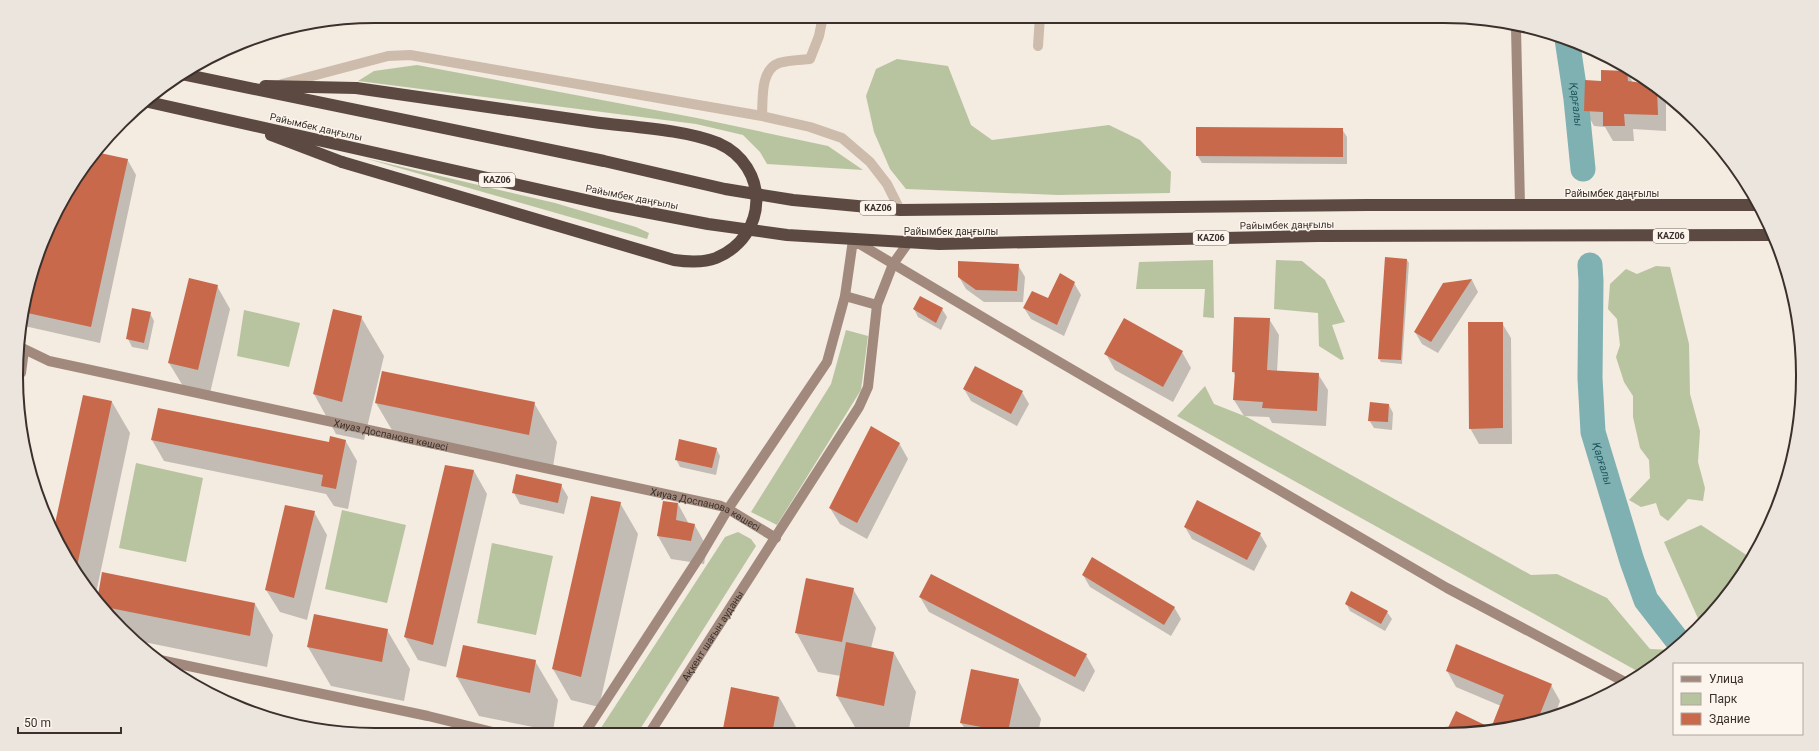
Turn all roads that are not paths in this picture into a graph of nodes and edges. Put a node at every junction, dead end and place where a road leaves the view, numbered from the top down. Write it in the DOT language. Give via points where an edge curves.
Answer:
graph roads {
  1 [pos="822,23"];
  2 [pos="1040,23"];
  3 [pos="1516,31"];
  4 [pos="1038,46"];
  5 [pos="190,76"];
  6 [pos="234,86"];
  7 [pos="272,86"];
  8 [pos="152,103"];
  9 [pos="762,116"];
  10 [pos="224,118"];
  11 [pos="1520,205"];
  12 [pos="1752,205"];
  13 [pos="900,210"];
  14 [pos="1766,235"];
  15 [pos="854,240"];
  16 [pos="908,243"];
  17 [pos="893,264"];
  18 [pos="845,296"];
  19 [pos="877,305"];
  20 [pos="24,350"];
  21 [pos="728,509"];
  22 [pos="776,538"];
  23 [pos="171,662"];
  24 [pos="1621,680"];
  25 [pos="477,728"];
  26 [pos="588,728"];
  27 [pos="653,728"];
  1 -- 9 [label="street" via="810,59 779,63 770,68 765,79"];
  2 -- 4 [label="street"];
  3 -- 11 [label="street"];
  5 -- 6 [label="highway, Райымбек даңғылы / KАZ06"];
  6 -- 7 [label="highway"];
  6 -- 13 [label="highway, Райымбек даңғылы / KАZ06" via="604,161 725,189 792,200"];
  7 -- 9 [label="street" via="388,56 410,55"];
  7 -- 10 [label="highway, bridge" via="356,88 708,139 737,154 749,168 757,193 755,214 744,236 731,249 716,258 690,262 674,260 342,162"];
  8 -- 10 [label="highway, Райымбек даңғылы / KАZ06"];
  9 -- 13 [label="street" via="810,127 842,138 870,162 887,184"];
  10 -- 15 [label="highway, Райымбек даңғылы / KАZ06" via="608,205 708,224 787,235"];
  11 -- 12 [label="highway, Райымбек даңғылы / KАZ06"];
  11 -- 13 [label="highway, Райымбек даңғылы / KАZ06"];
  14 -- 16 [label="highway, Райымбек даңғылы / KАZ06" via="1326,236"];
  15 -- 16 [label="highway, Райымбек даңғылы / KАZ06"];
  15 -- 17 [label="street"];
  15 -- 18 [label="street"];
  16 -- 17 [label="street, Ақкент шағын ауданы"];
  17 -- 19 [label="street, Ақкент шағын ауданы"];
  17 -- 24 [label="street" via="1447,588"];
  18 -- 19 [label="street"];
  18 -- 21 [label="street" via="827,362"];
  19 -- 22 [label="street, Ақкент шағын ауданы" via="868,387 859,406"];
  20 -- 21 [label="street, Хиуаз Доспанова көшесі" via="49,361"];
  21 -- 22 [label="street, Хиуаз Доспанова көшесі"];
  21 -- 26 [label="street"];
  22 -- 27 [label="street, Ақкент шағын ауданы"];
  23 -- 25 [label="street"];
}
